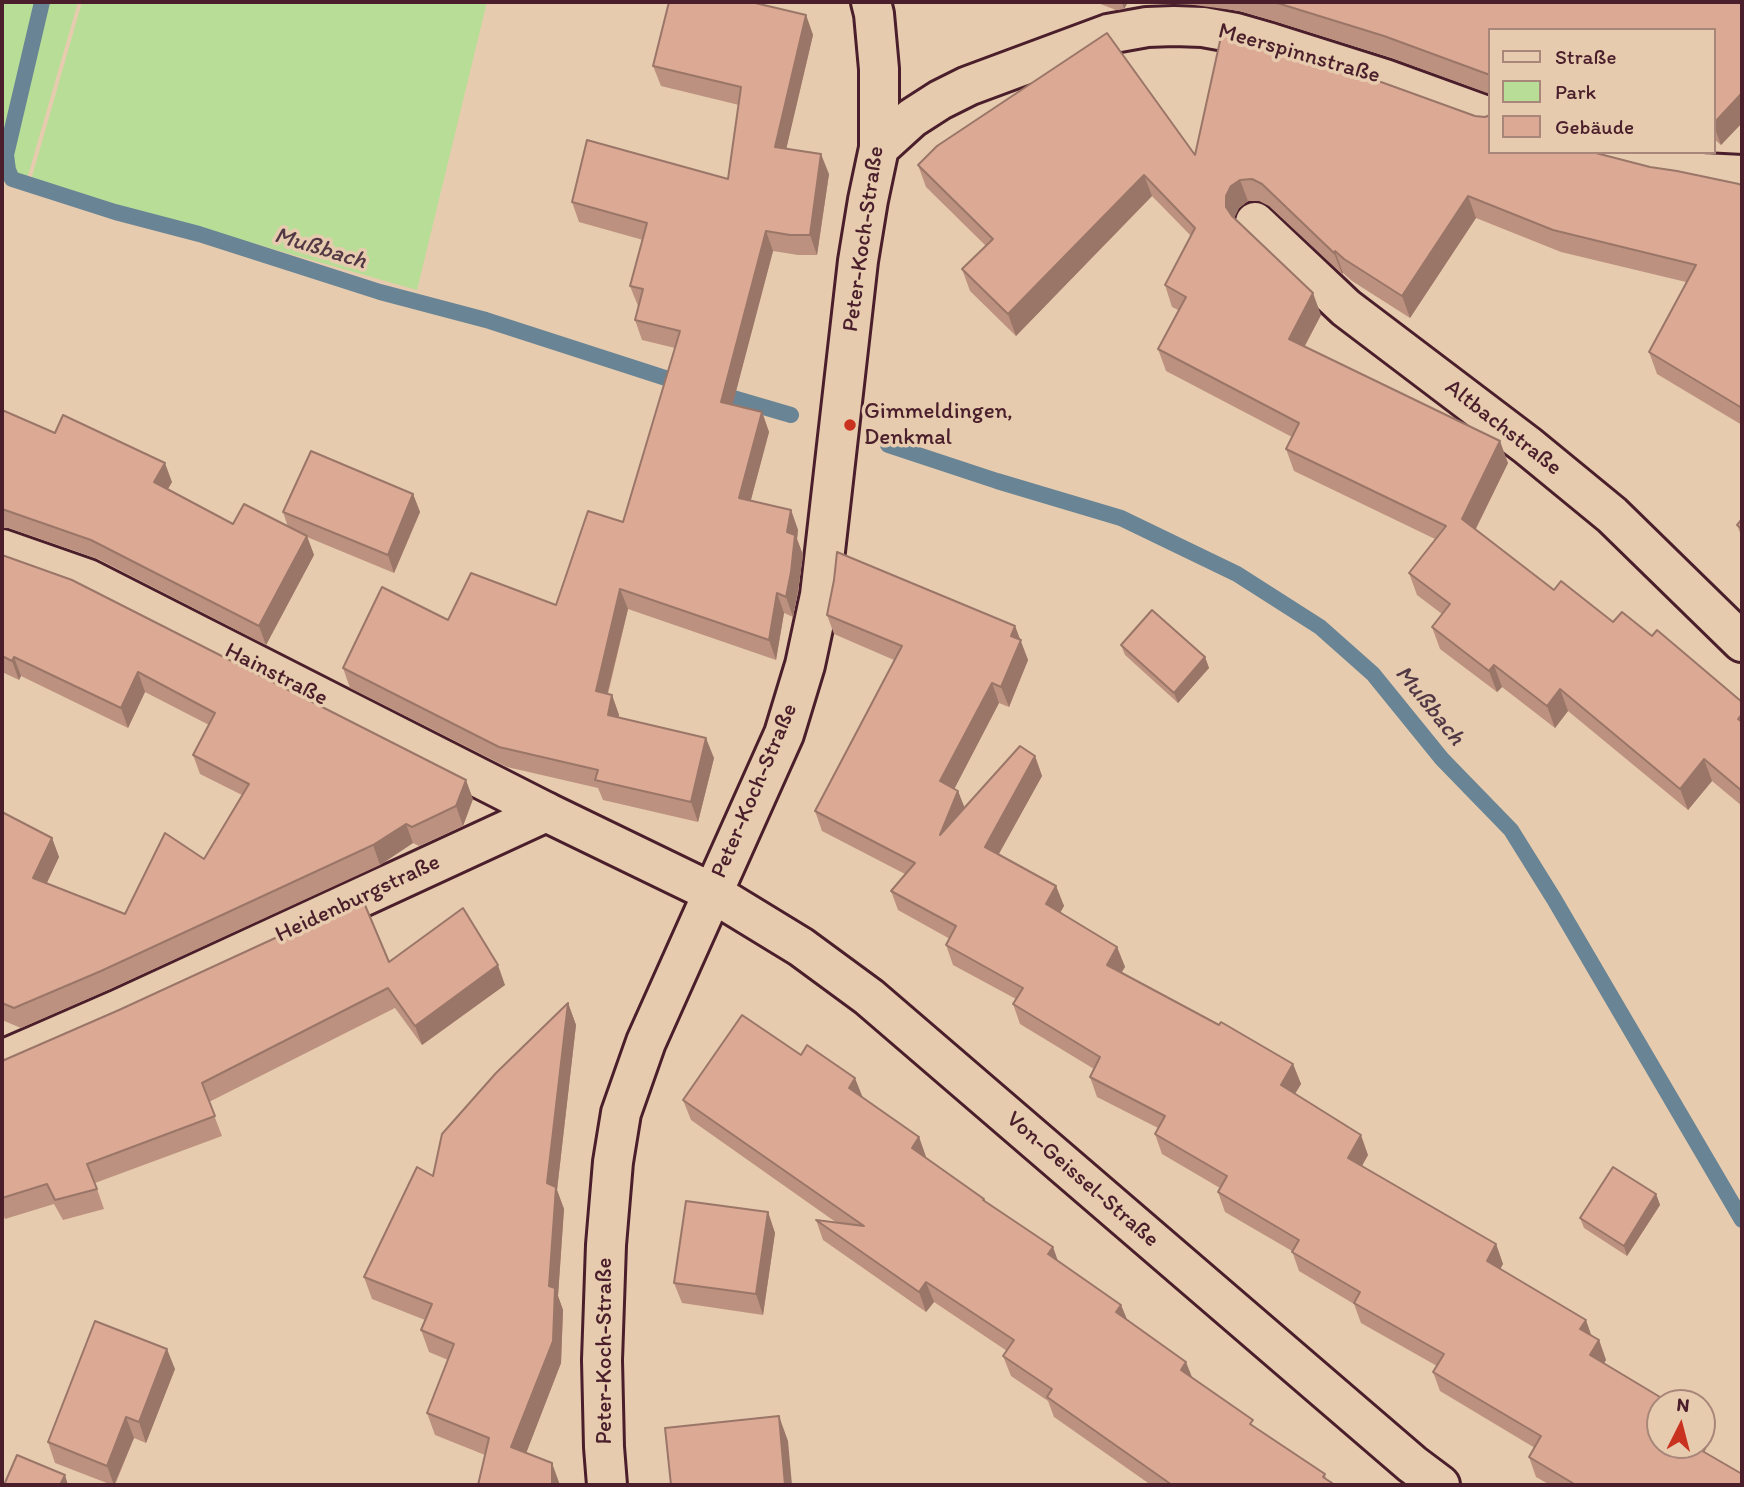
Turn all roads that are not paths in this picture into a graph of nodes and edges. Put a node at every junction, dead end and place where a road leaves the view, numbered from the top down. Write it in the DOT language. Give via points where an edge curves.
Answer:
graph roads {
  1 [pos="872,2"];
  2 [pos="1488,116"];
  3 [pos="880,148"];
  4 [pos="1610,154"];
  5 [pos="1742,175"];
  6 [pos="1255,222"];
  7 [pos="2,550"];
  8 [pos="1742,642"];
  9 [pos="546,812"];
  10 [pos="712,892"];
  11 [pos="2,1060"];
  12 [pos="607,1485"];
  13 [pos="1440,1485"];
  1 -- 3 [label="street, Peter-Koch-Straße"];
  2 -- 3 [label="street, Meerspinnstraße" via="1271,43 1214,29 1147,27 1108,34 968,86 912,118"];
  3 -- 10 [label="street, Peter-Koch-Straße" via="858,261 820,595 805,665 783,734"];
  4 -- 5 [label="street" via="1663,167"];
  6 -- 8 [label="street, Altbachstraße" via="1346,308 1612,514"];
  7 -- 9 [label="street, Hainstraße" via="88,579"];
  9 -- 10 [label="street"];
  9 -- 11 [label="street, Heidenburgstraße"];
  10 -- 12 [label="street, Peter-Koch-Straße" via="646,1042 621,1112 606,1245 602,1360"];
  10 -- 13 [label="street, Von-Geissel-Straße" via="801,947 869,997"];
}
